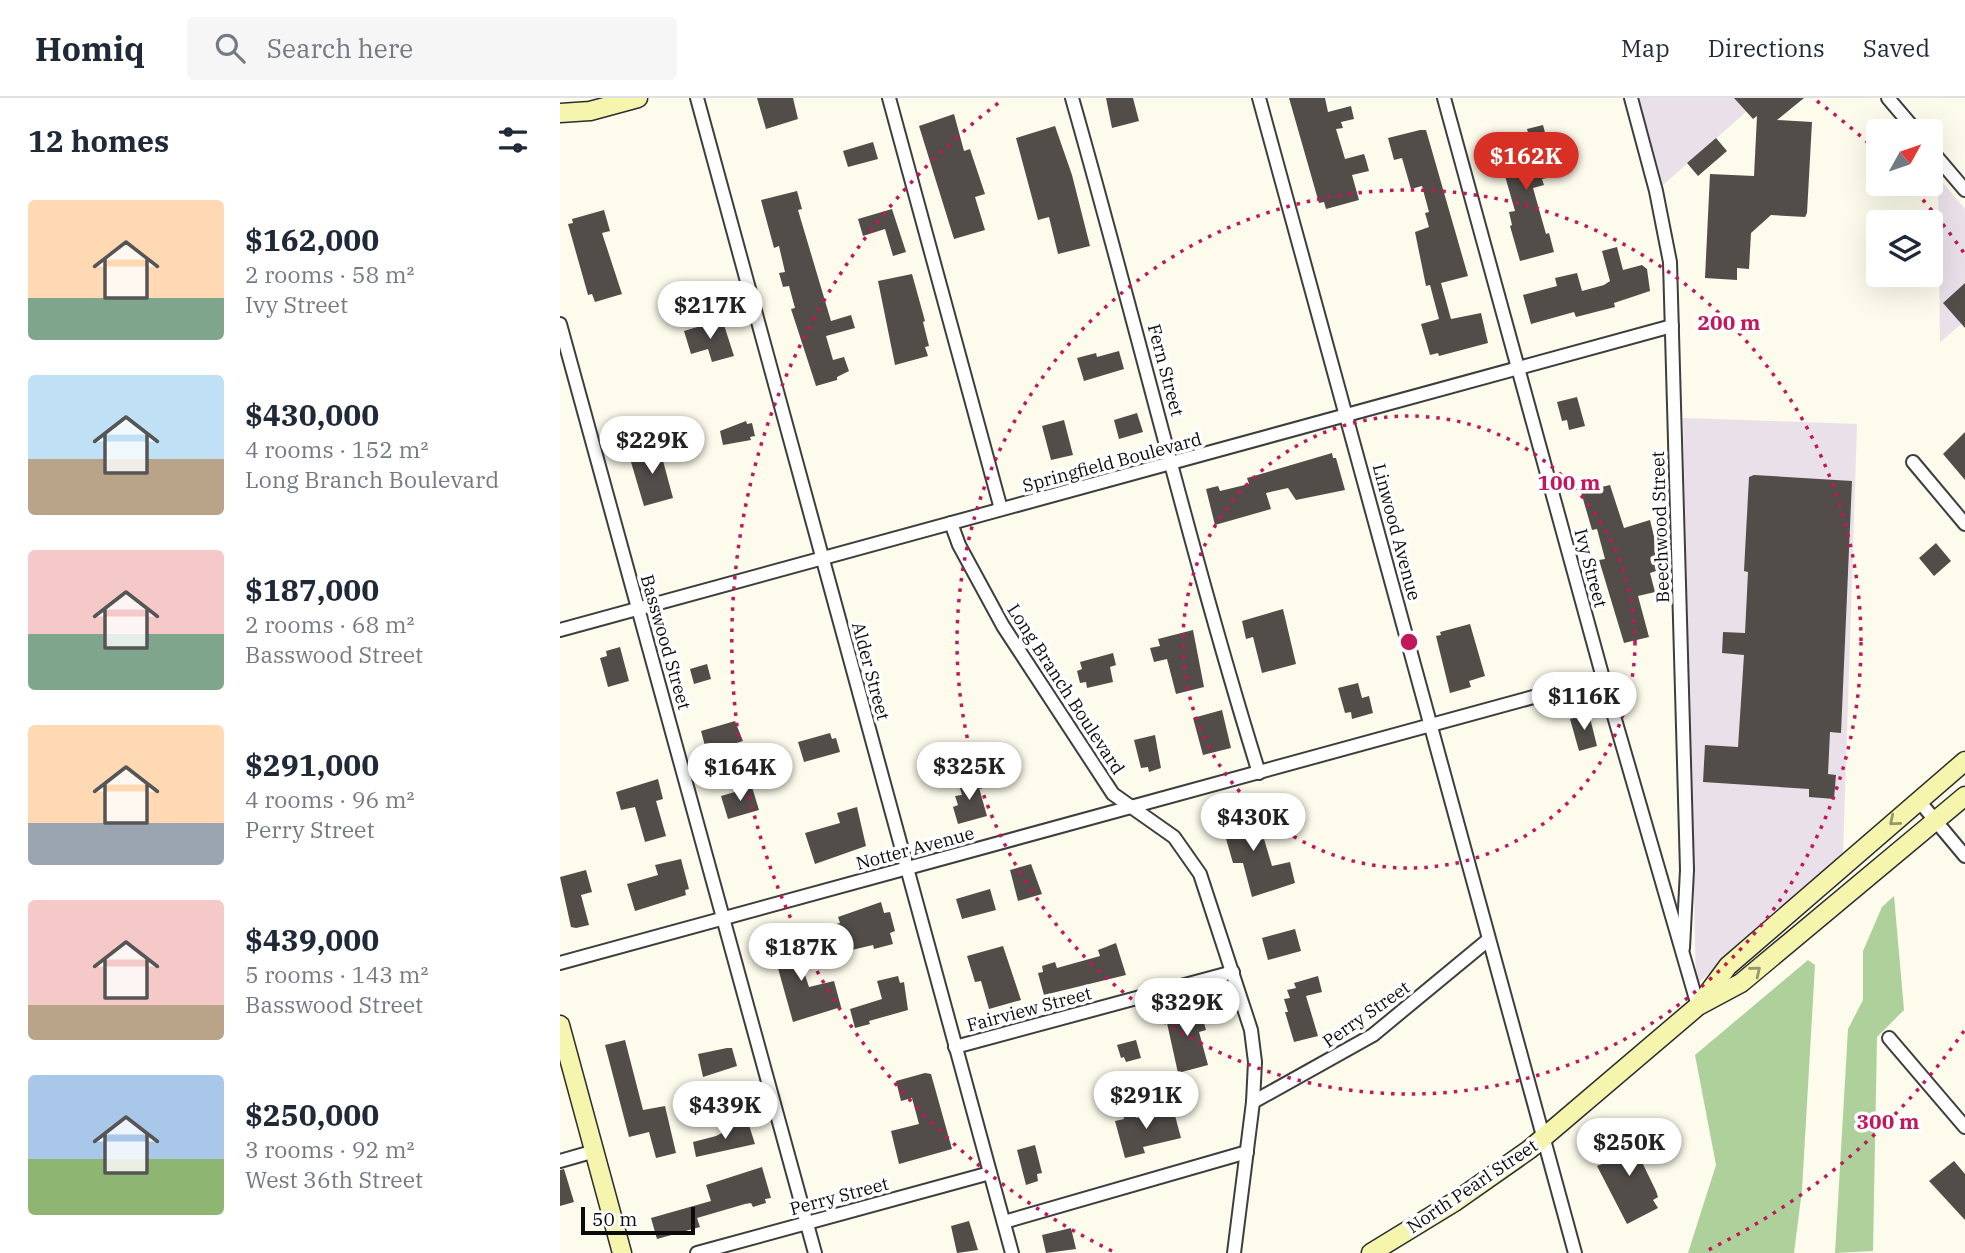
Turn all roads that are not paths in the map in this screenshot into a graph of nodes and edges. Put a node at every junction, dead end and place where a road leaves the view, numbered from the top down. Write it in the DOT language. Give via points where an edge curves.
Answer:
graph roads {
  1 [pos="638,98"];
  2 [pos="697,98"];
  3 [pos="889,98"];
  4 [pos="1072,98"];
  5 [pos="1259,98"];
  6 [pos="1444,98"];
  7 [pos="1631,98"];
  8 [pos="1888,98"];
  9 [pos="590,111"];
  10 [pos="560,113"];
  11 [pos="1906,119"];
  12 [pos="560,127"];
  13 [pos="1943,164"];
  14 [pos="1965,190"];
  15 [pos="560,324"];
  16 [pos="1672,326"];
  17 [pos="1520,368"];
  18 [pos="1346,417"];
  19 [pos="1913,462"];
  20 [pos="1174,465"];
  21 [pos="1001,509"];
  22 [pos="951,523"];
  23 [pos="1965,524"];
  24 [pos="822,559"];
  25 [pos="639,609"];
  26 [pos="560,630"];
  27 [pos="1603,678"];
  28 [pos="1432,724"];
  29 [pos="1965,761"];
  30 [pos="1259,773"];
  31 [pos="1965,796"];
  32 [pos="1919,801"];
  33 [pos="1129,807"];
  34 [pos="1935,821"];
  35 [pos="1965,856"];
  36 [pos="907,869"];
  37 [pos="724,918"];
  38 [pos="1488,940"];
  39 [pos="1683,959"];
  40 [pos="560,963"];
  41 [pos="1234,972"];
  42 [pos="1698,1006"];
  43 [pos="560,1025"];
  44 [pos="1889,1038"];
  45 [pos="955,1047"];
  46 [pos="1253,1102"];
  47 [pos="1965,1127"];
  48 [pos="1543,1138"];
  49 [pos="595,1151"];
  50 [pos="1247,1153"];
  51 [pos="560,1161"];
  52 [pos="990,1173"];
  53 [pos="1004,1222"];
  54 [pos="806,1223"];
  55 [pos="1373,1252"];
  56 [pos="622,1253"];
  57 [pos="697,1253"];
  58 [pos="815,1253"];
  59 [pos="1012,1253"];
  60 [pos="1234,1253"];
  61 [pos="1575,1253"];
  1 -- 9 [label="street"];
  2 -- 24 [label="street, Alder Street"];
  3 -- 21 [label="street"];
  4 -- 20 [label="street, Fern Street"];
  5 -- 18 [label="street, Linwood Avenue"];
  6 -- 17 [label="street, Ivy Street"];
  7 -- 16 [label="street, Beechwood Street" via="1667,236"];
  8 -- 11 [label="street"];
  9 -- 10 [label="street"];
  9 -- 12 [label="street"];
  13 -- 14 [label="street"];
  15 -- 25 [label="street, Basswood Street"];
  16 -- 17 [label="street, Springfield Boulevard"];
  16 -- 39 [label="street, Beechwood Street" via="1687,870"];
  17 -- 18 [label="street, Springfield Boulevard"];
  17 -- 27 [label="street, Ivy Street"];
  18 -- 20 [label="street, Springfield Boulevard"];
  18 -- 28 [label="street, Linwood Avenue"];
  19 -- 23 [label="street"];
  20 -- 21 [label="street, Springfield Boulevard"];
  20 -- 30 [label="street, Fern Street" via="1213,620"];
  21 -- 22 [label="street, Springfield Boulevard"];
  22 -- 24 [label="street, Springfield Boulevard"];
  22 -- 33 [label="street, Long Branch Boulevard" via="959,545 1039,684 1113,794"];
  24 -- 25 [label="street, Springfield Boulevard"];
  24 -- 36 [label="street, Alder Street"];
  25 -- 26 [label="street, Springfield Boulevard"];
  25 -- 37 [label="street, Basswood Street"];
  27 -- 28 [label="street, Notter Avenue"];
  27 -- 39 [label="street, Ivy Street"];
  28 -- 30 [label="street, Notter Avenue"];
  28 -- 38 [label="street, Linwood Avenue"];
  29 -- 32 [label="street, North Pearl Street"];
  30 -- 33 [label="street, Notter Avenue"];
  31 -- 34 [label="street, North Pearl Street"];
  32 -- 34 [label="street"];
  32 -- 42 [label="street, North Pearl Street, one-way" via="1728,966"];
  33 -- 36 [label="street, Notter Avenue"];
  33 -- 41 [label="street, Long Branch Boulevard" via="1174,836 1188,853 1200,874"];
  34 -- 35 [label="street"];
  42 -- 34 [label="street, North Pearl Street, one-way" via="1741,983"];
  36 -- 37 [label="street, Notter Avenue"];
  36 -- 45 [label="street, Alder Street"];
  37 -- 40 [label="street, Notter Avenue"];
  37 -- 54 [label="street, Basswood Street"];
  38 -- 46 [label="street, Perry Street" via="1373,1035"];
  38 -- 48 [label="street, Linwood Avenue"];
  39 -- 42 [label="street, Ivy Street"];
  41 -- 45 [label="street, Fairview Street"];
  41 -- 46 [label="street, Long Branch Boulevard" via="1251,1030"];
  42 -- 48 [label="street, North Pearl Street"];
  43 -- 49 [label="street"];
  44 -- 47 [label="street"];
  45 -- 52 [label="street, Alder Street"];
  46 -- 50 [label="street, Long Branch Boulevard"];
  48 -- 55 [label="street, North Pearl Street" via="1456,1201"];
  48 -- 61 [label="street, Linwood Avenue"];
  49 -- 51 [label="street"];
  49 -- 56 [label="street"];
  50 -- 53 [label="street"];
  50 -- 60 [label="street, Long Branch Boulevard"];
  52 -- 53 [label="street, Alder Street"];
  52 -- 54 [label="street, Perry Street"];
  53 -- 59 [label="street, Alder Street"];
  54 -- 57 [label="street, Perry Street"];
  54 -- 58 [label="street, Basswood Street"];
}
